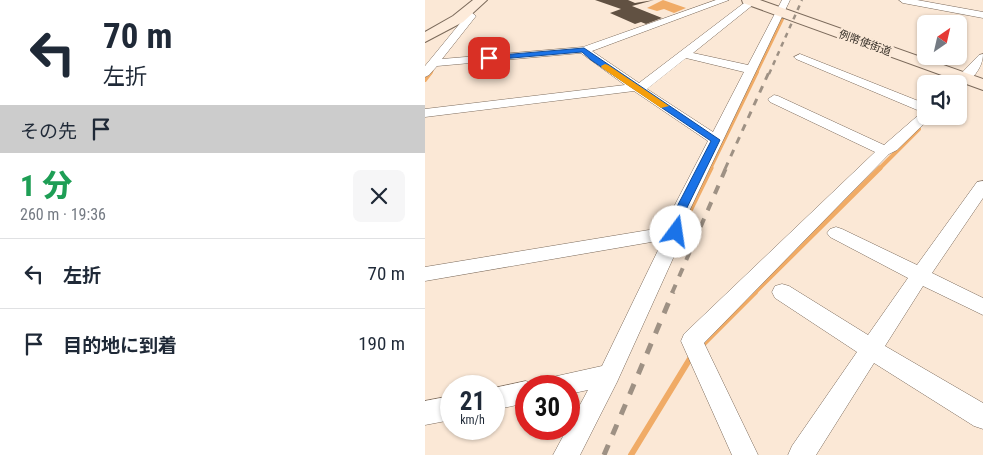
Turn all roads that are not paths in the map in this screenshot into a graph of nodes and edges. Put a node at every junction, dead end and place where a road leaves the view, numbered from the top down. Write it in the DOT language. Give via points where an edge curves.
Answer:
graph roads {
  1 [pos="481,0"];
  2 [pos="725,0"];
  3 [pos="903,0"];
  4 [pos="749,1"];
  5 [pos="916,1"];
  6 [pos="783,6"];
  7 [pos="467,12"];
  8 [pos="983,15"];
  9 [pos="425,38"];
  10 [pos="584,50"];
  11 [pos="684,54"];
  12 [pos="983,56"];
  13 [pos="800,57"];
  14 [pos="433,63"];
  15 [pos="751,70"];
  16 [pos="425,73"];
  17 [pos="946,75"];
  18 [pos="966,75"];
  19 [pos="967,82"];
  20 [pos="983,85"];
  21 [pos="638,88"];
  22 [pos="774,100"];
  23 [pos="917,105"];
  24 [pos="425,113"];
  25 [pos="917,123"];
  26 [pos="716,140"];
  27 [pos="884,151"];
  28 [pos="983,186"];
  29 [pos="675,227"];
  30 [pos="836,233"];
  31 [pos="425,262"];
  32 [pos="425,274"];
  33 [pos="920,275"];
  34 [pos="782,292"];
  35 [pos="983,306"];
  36 [pos="871,349"];
  37 [pos="609,375"];
  38 [pos="580,381"];
  39 [pos="440,410"];
  40 [pos="425,413"];
  41 [pos="983,417"];
  42 [pos="566,455"];
  43 [pos="745,455"];
  44 [pos="801,455"];
  1 -- 7 [label="main road"];
  2 -- 10 [label="street" via="692,8"];
  3 -- 5 [label="street"];
  4 -- 6 [label="main road, 例幣使街道"];
  4 -- 11 [label="street"];
  5 -- 8 [label="street"];
  6 -- 15 [label="street"];
  6 -- 17 [label="main road, 例幣使街道"];
  7 -- 9 [label="main road"];
  7 -- 14 [label="street" via="471,16"];
  10 -- 14 [label="street"];
  10 -- 21 [label="street"];
  11 -- 15 [label="street"];
  11 -- 21 [label="street"];
  12 -- 18 [label="street"];
  13 -- 23 [label="street"];
  14 -- 16 [label="street"];
  15 -- 26 [label="street"];
  19 -- 20 [label="main road, 例幣使街道"];
  21 -- 24 [label="street"];
  21 -- 26 [label="street"];
  22 -- 27 [label="street"];
  25 -- 27 [label="street"];
  26 -- 29 [label="street"];
  27 -- 43 [label="street" via="692,341"];
  28 -- 33 [label="street"];
  29 -- 31 [label="street"];
  29 -- 32 [label="street"];
  29 -- 37 [label="street"];
  30 -- 33 [label="street"];
  33 -- 35 [label="street"];
  33 -- 36 [label="street"];
  34 -- 36 [label="street"];
  36 -- 41 [label="street"];
  36 -- 44 [label="street"];
  37 -- 38 [label="street"];
  37 -- 42 [label="street"];
  39 -- 40 [label="street"];
}
